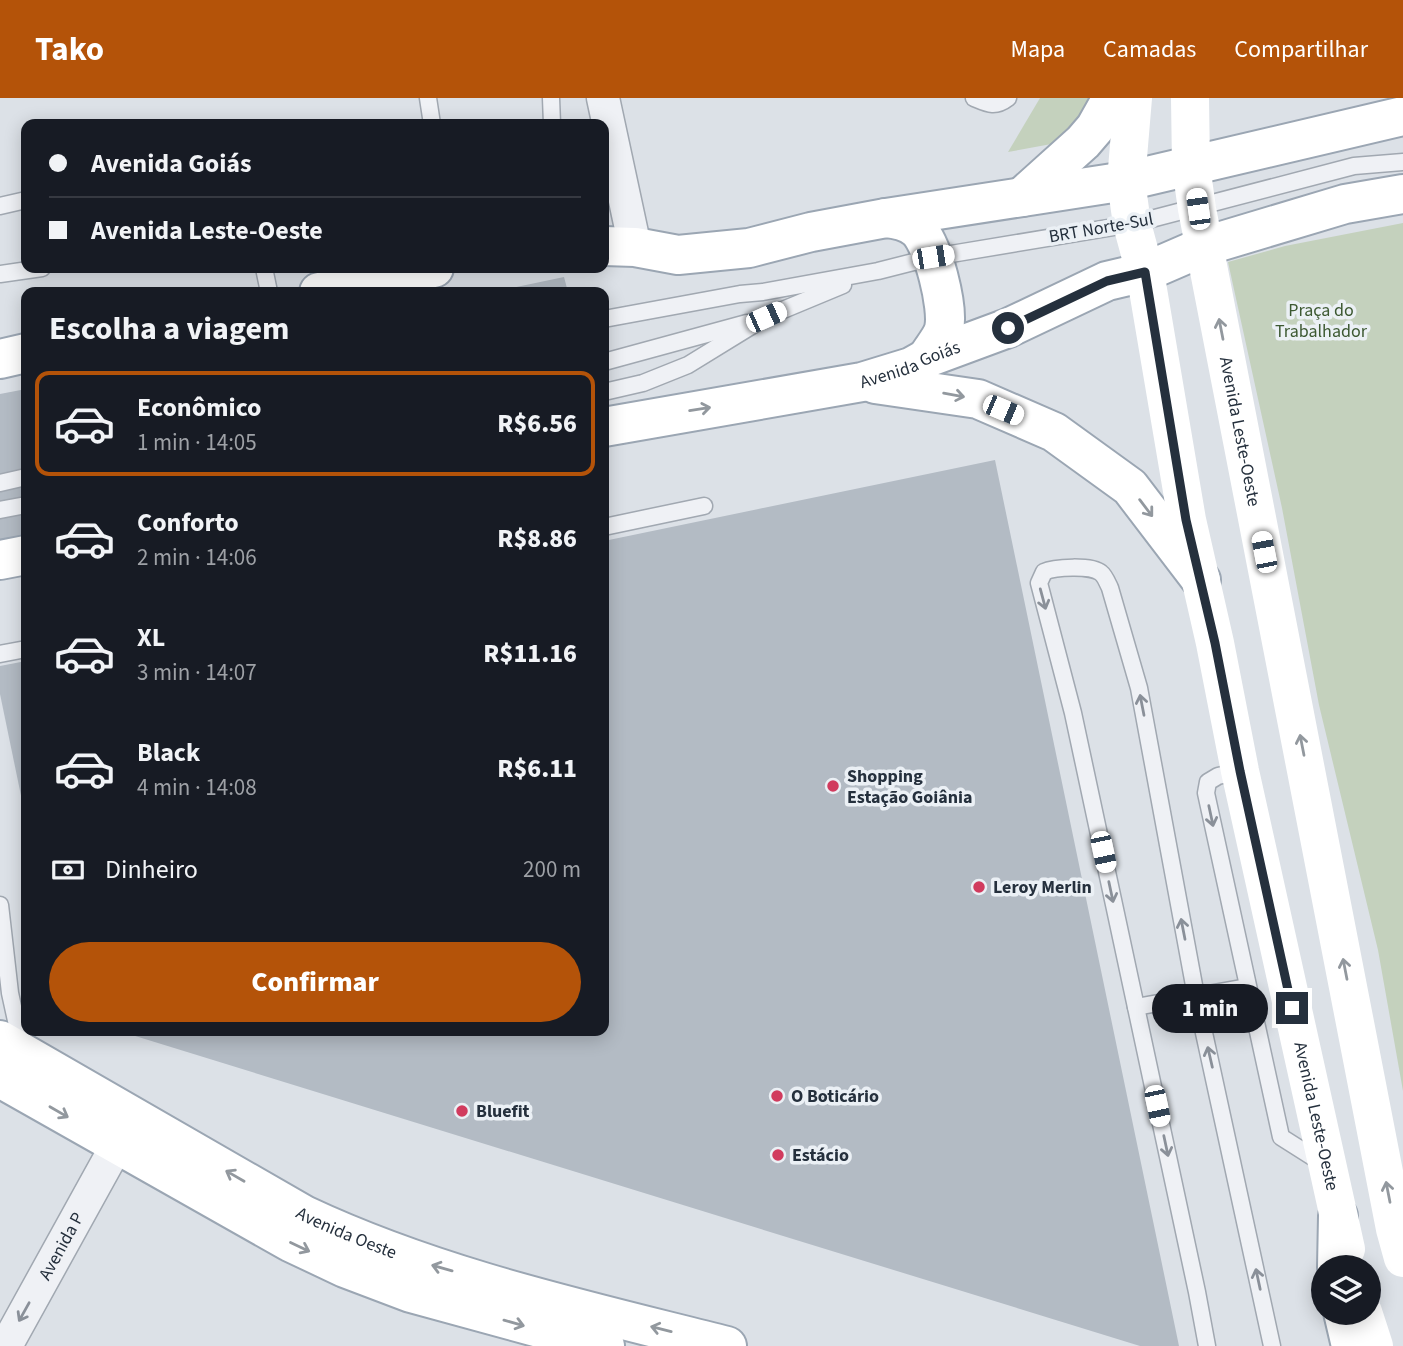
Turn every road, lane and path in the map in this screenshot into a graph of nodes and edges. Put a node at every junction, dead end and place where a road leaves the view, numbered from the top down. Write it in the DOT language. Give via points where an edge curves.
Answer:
graph roads {
  1 [pos="428,98"];
  2 [pos="551,98"];
  3 [pos="603,98"];
  4 [pos="974,98"];
  5 [pos="1007,98"];
  6 [pos="1112,98"];
  7 [pos="1133,98"];
  8 [pos="1191,98"];
  9 [pos="1403,116"];
  10 [pos="431,119"];
  11 [pos="552,119"];
  12 [pos="605,119"];
  13 [pos="609,150"];
  14 [pos="1403,162"];
  15 [pos="1191,166"];
  16 [pos="1126,181"];
  17 [pos="1403,194"];
  18 [pos="1022,198"];
  19 [pos="21,201"];
  20 [pos="0,206"];
  21 [pos="1198,209"];
  22 [pos="886,218"];
  23 [pos="1132,224"];
  24 [pos="620,246"];
  25 [pos="1205,246"];
  26 [pos="933,257"];
  27 [pos="878,271"];
  28 [pos="21,272"];
  29 [pos="1145,272"];
  30 [pos="410,273"];
  31 [pos="0,275"];
  32 [pos="343,287"];
  33 [pos="766,317"];
  34 [pos="609,319"];
  35 [pos="21,354"];
  36 [pos="927,358"];
  37 [pos="0,359"];
  38 [pos="609,361"];
  39 [pos="862,382"];
  40 [pos="609,391"];
  41 [pos="609,426"];
  42 [pos="21,479"];
  43 [pos="0,483"];
  44 [pos="21,506"];
  45 [pos="704,506"];
  46 [pos="0,510"];
  47 [pos="609,526"];
  48 [pos="21,556"];
  49 [pos="0,561"];
  50 [pos="1201,579"];
  51 [pos="21,650"];
  52 [pos="0,654"];
  53 [pos="1240,771"];
  54 [pos="0,905"];
  55 [pos="1247,986"];
  56 [pos="1196,996"];
  57 [pos="1136,1007"];
  58 [pos="8,1057"];
  59 [pos="117,1145"];
  60 [pos="1327,1166"];
  61 [pos="1338,1216"];
  62 [pos="1337,1255"];
  63 [pos="1347,1255"];
  64 [pos="1403,1258"];
  65 [pos="1346,1325"];
  66 [pos="1367,1325"];
  67 [pos="5,1346"];
  68 [pos="604,1346"];
  69 [pos="727,1346"];
  70 [pos="1207,1346"];
  71 [pos="1272,1346"];
  72 [pos="1351,1346"];
  73 [pos="1374,1346"];
  1 -- 10 [label="lane"];
  2 -- 11 [label="lane"];
  3 -- 12 [label="street"];
  4 -- 5 [label="lane" via="989,105"];
  6 -- 18 [label="main road" via="1083,142"];
  7 -- 16 [label="main road, Avenida Leste-Oeste"];
  8 -- 15 [label="main road, Avenida Leste-Oeste"];
  9 -- 15 [label="main road"];
  13 -- 24 [label="street"];
  14 -- 21 [label="lane, BRT Norte-Sul" via="1353,166"];
  15 -- 16 [label="main road"];
  15 -- 21 [label="main road, Avenida Leste-Oeste"];
  16 -- 18 [label="main road"];
  16 -- 23 [label="main road, Avenida Leste-Oeste"];
  17 -- 25 [label="main road, Avenida Goiás" via="1345,204"];
  18 -- 22 [label="main road"];
  19 -- 20 [label="lane"];
  21 -- 23 [label="lane, BRT Norte-Sul"];
  21 -- 25 [label="main road, Avenida Leste-Oeste"];
  22 -- 24 [label="main road" via="749,248 678,255"];
  22 -- 26 [label="main road" via="916,228"];
  23 -- 26 [label="lane, BRT Norte-Sul"];
  23 -- 29 [label="main road, Avenida Leste-Oeste"];
  25 -- 29 [label="main road, Avenida Goiás"];
  64 -- 25 [label="main road, Avenida Leste-Oeste, one-way"];
  26 -- 27 [label="lane, BRT Norte-Sul"];
  26 -- 36 [label="main road" via="944,329"];
  27 -- 33 [label="lane"];
  27 -- 34 [label="lane"];
  28 -- 31 [label="lane"];
  29 -- 36 [label="main road, Avenida Goiás" via="1107,281 1008,328"];
  29 -- 50 [label="main road, Avenida Leste-Oeste" via="1186,520"];
  30 -- 32 [label="main road"];
  33 -- 38 [label="lane"];
  33 -- 40 [label="lane" via="688,365"];
  35 -- 37 [label="main road"];
  36 -- 39 [label="main road, Avenida Goiás"];
  41 -- 39 [label="main road, Avenida Goiás, one-way"];
  39 -- 50 [label="main road, one-way" via="978,399 1054,432 1130,487"];
  42 -- 43 [label="lane"];
  44 -- 46 [label="lane"];
  45 -- 47 [label="lane"];
  48 -- 49 [label="main road"];
  50 -- 53 [label="main road, Avenida Leste-Oeste"];
  51 -- 52 [label="lane"];
  53 -- 55 [label="lane, one-way" via="1217,776 1208,782 1206,793"];
  53 -- 60 [label="main road, Avenida Leste-Oeste"];
  54 -- 58 [label="lane" via="10,993"];
  55 -- 56 [label="lane"];
  55 -- 60 [label="lane" via="1281,1137"];
  56 -- 57 [label="lane"];
  56 -- 57 [label="lane, one-way" via="1139,688 1110,588 1102,573 1093,569 1052,568 1039,583 1073,713"];
  71 -- 56 [label="lane, one-way"];
  57 -- 70 [label="lane, one-way"];
  58 -- 59 [label="main road, Avenida Oeste, one-way"];
  69 -- 58 [label="main road, Avenida Oeste, one-way" via="563,1304 354,1239"];
  59 -- 67 [label="street, Avenida P, one-way"];
  59 -- 68 [label="main road, Avenida Oeste, one-way" via="345,1268 411,1293"];
  60 -- 61 [label="main road, Avenida Leste-Oeste"];
  61 -- 62 [label="main road"];
  61 -- 63 [label="main road, Avenida Leste-Oeste"];
  65 -- 72 [label="main road"];
  66 -- 73 [label="main road"];
}
